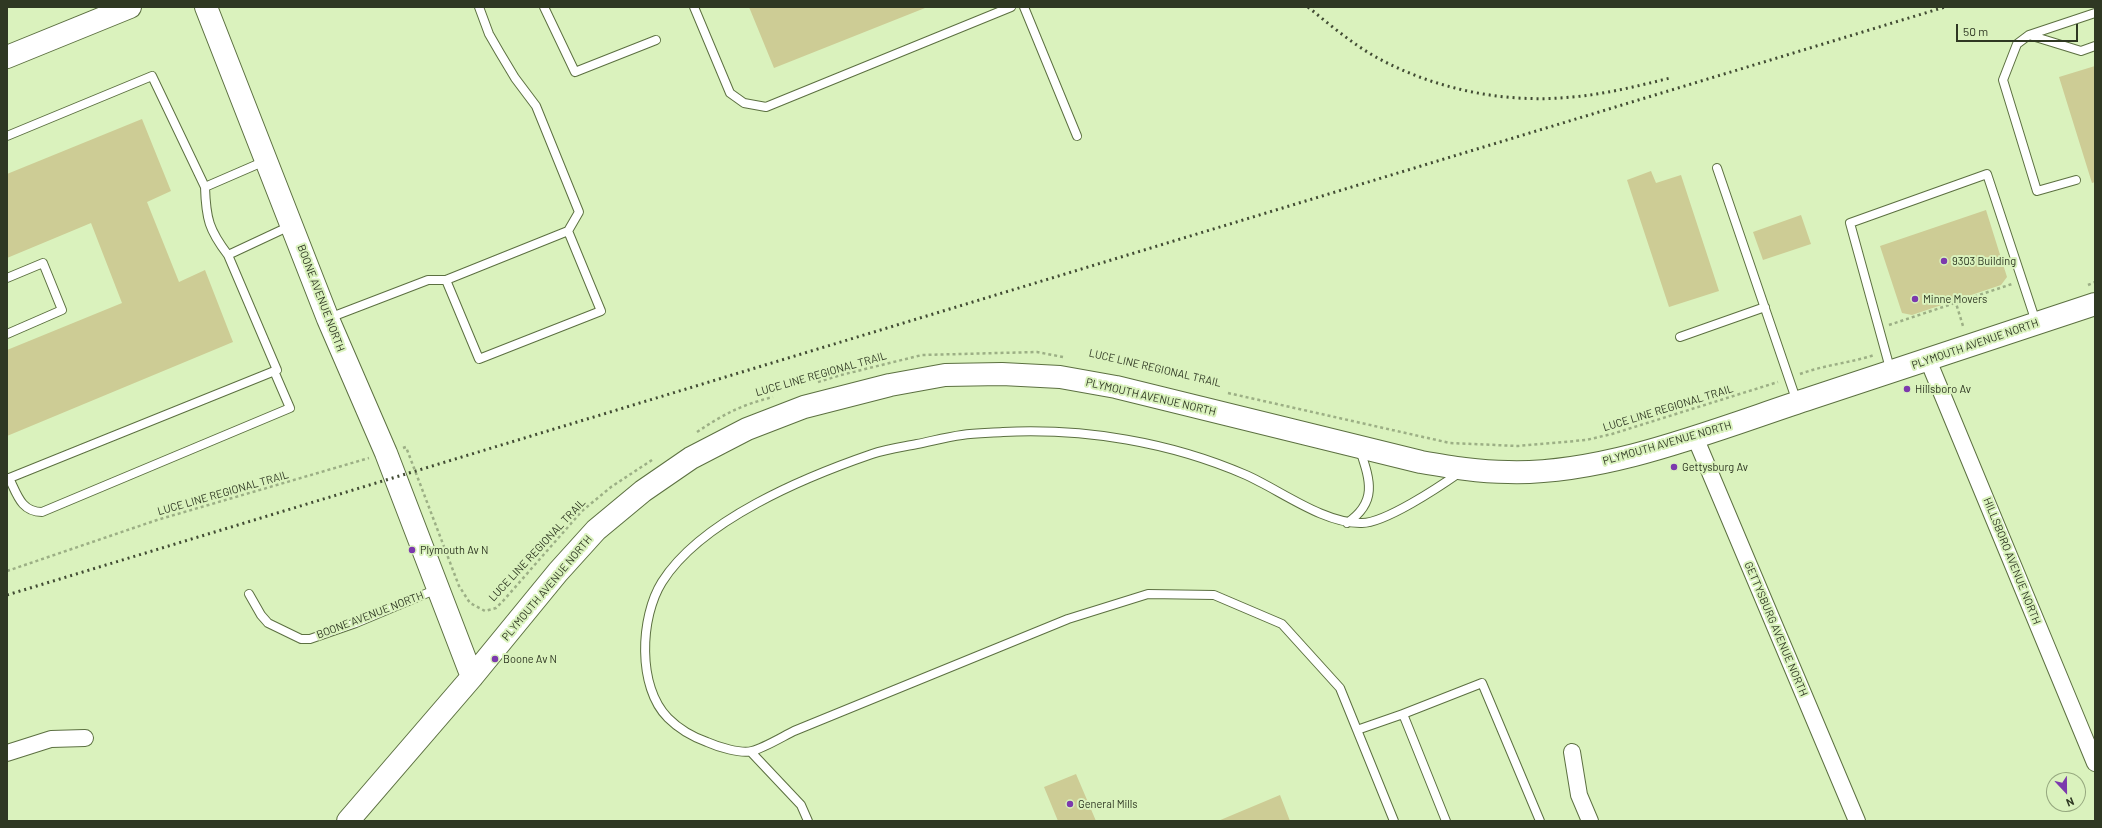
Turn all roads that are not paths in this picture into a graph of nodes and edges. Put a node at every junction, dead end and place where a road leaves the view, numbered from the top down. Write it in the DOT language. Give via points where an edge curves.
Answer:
graph roads {
  1 [pos="130,7"];
  2 [pos="206,7"];
  3 [pos="479,7"];
  4 [pos="544,7"];
  5 [pos="694,7"];
  6 [pos="1012,7"];
  7 [pos="1024,7"];
  8 [pos="2095,13"];
  9 [pos="2029,35"];
  10 [pos="656,40"];
  11 [pos="2095,46"];
  12 [pos="7,58"];
  13 [pos="7,136"];
  14 [pos="1077,136"];
  15 [pos="266,160"];
  16 [pos="1717,168"];
  17 [pos="2076,180"];
  18 [pos="205,187"];
  19 [pos="293,225"];
  20 [pos="568,231"];
  21 [pos="228,255"];
  22 [pos="7,278"];
  23 [pos="446,280"];
  24 [pos="2095,304"];
  25 [pos="1765,307"];
  26 [pos="328,319"];
  27 [pos="2037,323"];
  28 [pos="7,334"];
  29 [pos="1680,337"];
  30 [pos="1928,360"];
  31 [pos="1888,362"];
  32 [pos="274,371"];
  33 [pos="1797,403"];
  34 [pos="1696,437"];
  35 [pos="1360,447"];
  36 [pos="1464,469"];
  37 [pos="8,478"];
  38 [pos="1347,523"];
  39 [pos="438,588"];
  40 [pos="249,594"];
  41 [pos="472,677"];
  42 [pos="1403,714"];
  43 [pos="1357,730"];
  44 [pos="85,738"];
  45 [pos="751,752"];
  46 [pos="1572,752"];
  47 [pos="7,753"];
  48 [pos="2095,764"];
  49 [pos="348,821"];
  50 [pos="808,821"];
  51 [pos="1394,821"];
  52 [pos="1446,821"];
  53 [pos="1540,821"];
  54 [pos="1590,821"];
  55 [pos="1856,821"];
  1 -- 12 [label="street"];
  2 -- 15 [label="street, BOONE AVENUE NORTH"];
  3 -- 20 [label="lane" via="489,34 515,78 536,106 579,212"];
  4 -- 10 [label="lane" via="575,72"];
  5 -- 6 [label="lane" via="730,93 744,103 766,107"];
  7 -- 14 [label="lane"];
  8 -- 9 [label="lane"];
  9 -- 11 [label="lane" via="2081,51"];
  9 -- 17 [label="lane" via="2017,44 2003,80 2037,191"];
  13 -- 18 [label="lane" via="152,76"];
  15 -- 18 [label="lane"];
  15 -- 19 [label="street, BOONE AVENUE NORTH"];
  16 -- 25 [label="lane"];
  18 -- 21 [label="lane" via="207,219 214,237"];
  19 -- 21 [label="lane"];
  19 -- 26 [label="street, BOONE AVENUE NORTH"];
  20 -- 23 [label="lane"];
  20 -- 23 [label="lane" via="601,311 479,360"];
  21 -- 32 [label="lane" via="277,370"];
  22 -- 28 [label="lane" via="43,263 62,310"];
  23 -- 26 [label="lane" via="428,280"];
  24 -- 27 [label="street, PLYMOUTH AVENUE NORTH"];
  25 -- 29 [label="lane"];
  25 -- 33 [label="lane"];
  26 -- 39 [label="street, BOONE AVENUE NORTH" via="386,453"];
  27 -- 30 [label="street, PLYMOUTH AVENUE NORTH"];
  27 -- 31 [label="lane" via="1987,174 1850,223"];
  30 -- 31 [label="street, PLYMOUTH AVENUE NORTH"];
  30 -- 48 [label="street, HILLSBORO AVENUE NORTH"];
  31 -- 33 [label="street, PLYMOUTH AVENUE NORTH"];
  32 -- 37 [label="lane"];
  32 -- 37 [label="lane" via="290,408 42,512 33,512 21,503"];
  33 -- 34 [label="street, PLYMOUTH AVENUE NORTH"];
  34 -- 36 [label="street, PLYMOUTH AVENUE NORTH" via="1592,464 1509,472"];
  34 -- 55 [label="street, GETTYSBURG AVENUE NORTH"];
  35 -- 36 [label="street, PLYMOUTH AVENUE NORTH" via="1421,462"];
  35 -- 38 [label="lane" via="1370,480 1368,497 1360,515"];
  35 -- 41 [label="street, PLYMOUTH AVENUE NORTH" via="1116,387 1060,378 1002,374 945,375 835,398 747,429 691,458 643,491 596,530"];
  36 -- 38 [label="lane" via="1440,486 1384,517 1367,523"];
  38 -- 45 [label="lane" via="1295,502 1247,476 1195,455 1122,438 1038,431 963,434 875,453 790,485 721,526 685,553 662,583 647,620 645,654 649,686 666,717 693,737 720,747"];
  39 -- 40 [label="lane, BOONE AVENUE NORTH" via="356,623 310,639 301,639 268,623"];
  39 -- 41 [label="street, BOONE AVENUE NORTH"];
  41 -- 49 [label="street, PLYMOUTH AVENUE NORTH"];
  42 -- 43 [label="lane"];
  42 -- 52 [label="lane"];
  42 -- 53 [label="lane" via="1482,683"];
  43 -- 45 [label="lane" via="1340,688 1282,624 1214,595 1148,594 1068,619 794,731"];
  43 -- 51 [label="lane"];
  44 -- 47 [label="street" via="51,739"];
  45 -- 50 [label="lane" via="801,805"];
  46 -- 54 [label="street" via="1579,795"];
}
